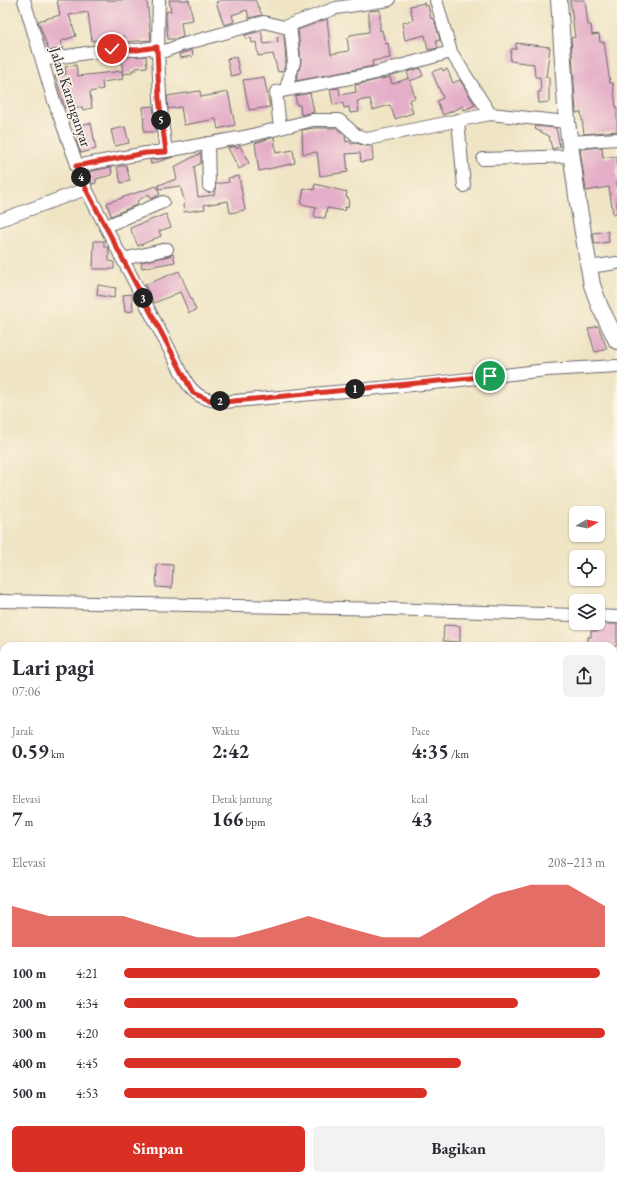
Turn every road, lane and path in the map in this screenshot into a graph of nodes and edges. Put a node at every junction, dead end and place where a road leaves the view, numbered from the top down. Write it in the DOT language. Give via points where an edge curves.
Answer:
graph roads {
  1 [pos="24,0"];
  2 [pos="159,0"];
  3 [pos="389,0"];
  4 [pos="436,0"];
  5 [pos="559,0"];
  6 [pos="290,25"];
  7 [pos="157,50"];
  8 [pos="451,52"];
  9 [pos="42,60"];
  10 [pos="287,90"];
  11 [pos="490,114"];
  12 [pos="458,120"];
  13 [pos="568,122"];
  14 [pos="280,128"];
  15 [pos="617,139"];
  16 [pos="208,143"];
  17 [pos="571,149"];
  18 [pos="166,152"];
  19 [pos="483,159"];
  20 [pos="76,166"];
  21 [pos="209,186"];
  22 [pos="464,186"];
  23 [pos="86,189"];
  24 [pos="163,202"];
  25 [pos="0,220"];
  26 [pos="106,226"];
  27 [pos="167,249"];
  28 [pos="123,259"];
  29 [pos="617,263"];
  30 [pos="589,267"];
  31 [pos="617,342"];
  32 [pos="617,366"];
  33 [pos="0,601"];
  34 [pos="569,615"];
  35 [pos="605,616"];
  36 [pos="617,616"];
  1 -- 9 [label="street, Jalan Karanganyar"];
  2 -- 7 [label="street"];
  3 -- 6 [label="street" via="336,8"];
  4 -- 8 [label="street"];
  5 -- 13 [label="main road"];
  6 -- 7 [label="street" via="284,27 264,22"];
  6 -- 10 [label="street" via="294,62"];
  7 -- 9 [label="street" via="112,49"];
  7 -- 18 [label="street" via="159,99"];
  8 -- 10 [label="street" via="371,74"];
  8 -- 11 [label="street"];
  9 -- 20 [label="street, Jalan Karanganyar"];
  10 -- 14 [label="street" via="276,92"];
  11 -- 12 [label="street"];
  11 -- 13 [label="street"];
  12 -- 14 [label="street" via="367,139 356,135 336,119 313,120"];
  12 -- 22 [label="street"];
  13 -- 17 [label="main road"];
  14 -- 16 [label="street"];
  15 -- 17 [label="street"];
  16 -- 18 [label="street"];
  16 -- 21 [label="street"];
  17 -- 19 [label="street"];
  17 -- 30 [label="main road"];
  18 -- 20 [label="street" via="146,153"];
  20 -- 23 [label="street, Jalan Karanganyar"];
  23 -- 25 [label="street"];
  23 -- 26 [label="street, Jalan Karanganyar"];
  24 -- 26 [label="street"];
  26 -- 28 [label="street, Jalan Karanganyar"];
  27 -- 28 [label="street"];
  28 -- 32 [label="street, Jalan Karanganyar" via="193,393 209,400 224,402 547,370"];
  29 -- 30 [label="street"];
  30 -- 31 [label="main road" via="600,307"];
  33 -- 34 [label="street"];
  35 -- 36 [label="street"];
}
